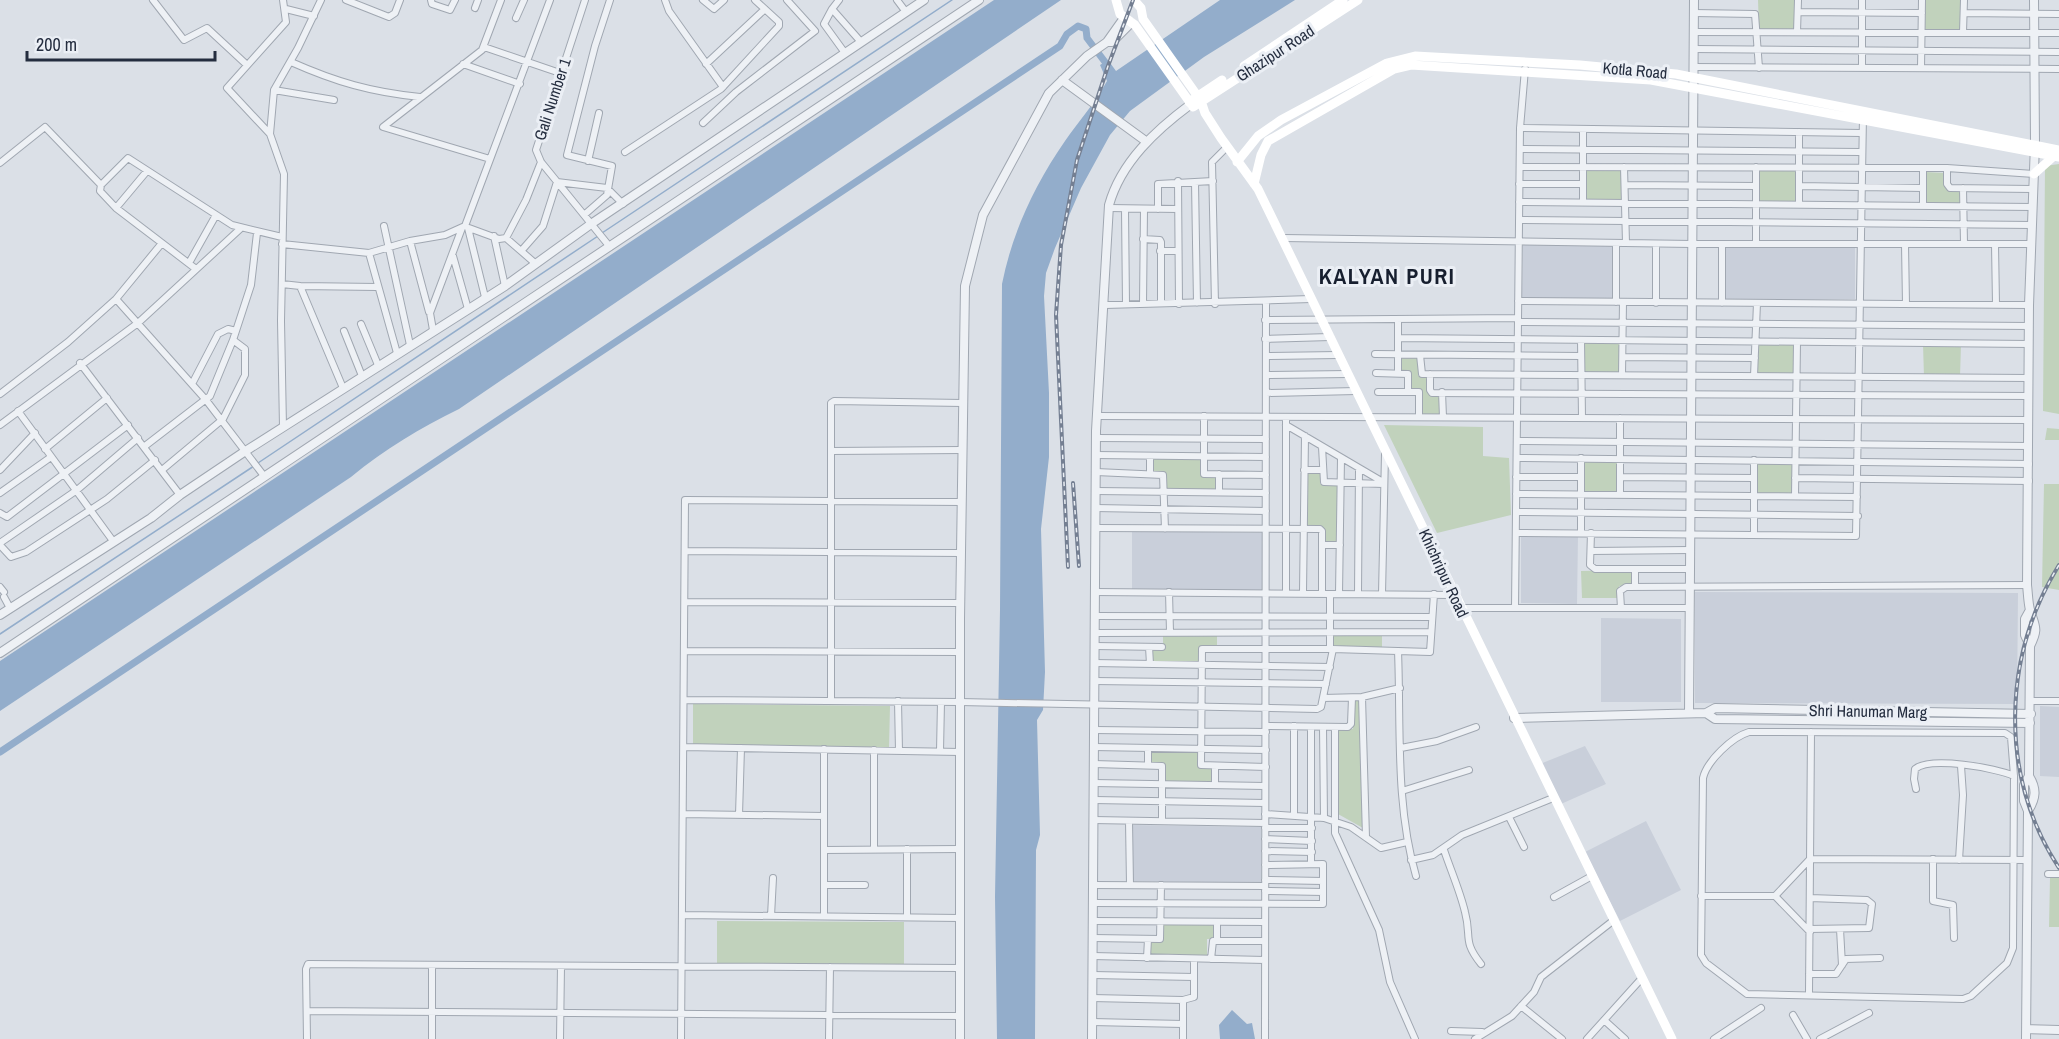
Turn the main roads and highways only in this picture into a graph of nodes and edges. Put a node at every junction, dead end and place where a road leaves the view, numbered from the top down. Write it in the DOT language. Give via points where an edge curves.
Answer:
graph roads {
  1 [pos="1116,0"];
  2 [pos="1134,0"];
  3 [pos="1343,0"];
  4 [pos="1358,0"];
  5 [pos="1134,21"];
  6 [pos="1425,61"];
  7 [pos="1193,99"];
  8 [pos="1258,136"];
  9 [pos="1265,145"];
  10 [pos="2057,154"];
  11 [pos="1237,162"];
  12 [pos="2034,174"];
  13 [pos="1254,184"];
  14 [pos="1672,1039"];
  1 -- 5 [label="main road" via="1117,10"];
  2 -- 5 [label="main road" via="1141,8"];
  3 -- 7 [label="main road, Ghazipur Road"];
  4 -- 7 [label="main road, Ghazipur Road"];
  5 -- 7 [label="main road"];
  5 -- 7 [label="main road" via="1154,32"];
  6 -- 8 [label="main road, Kotla Road" via="1405,57 1387,63"];
  6 -- 9 [label="main road, Kotla Road" via="1394,69"];
  6 -- 10 [label="main road, Kotla Road" via="1694,82"];
  7 -- 11 [label="main road, Khichripur Road"];
  8 -- 9 [label="main road"];
  8 -- 11 [label="main road, Kotla Road"];
  9 -- 13 [label="main road"];
  10 -- 12 [label="main road"];
  11 -- 13 [label="main road, Khichripur Road"];
  13 -- 14 [label="main road, Khichripur Road"];
}
